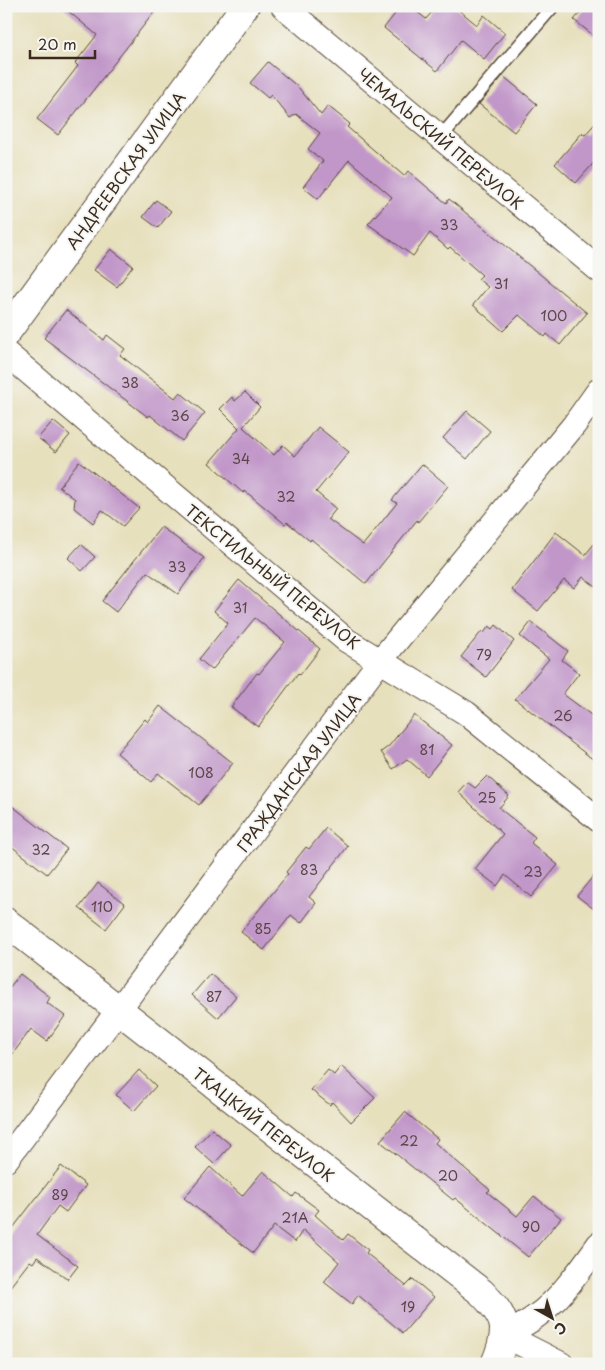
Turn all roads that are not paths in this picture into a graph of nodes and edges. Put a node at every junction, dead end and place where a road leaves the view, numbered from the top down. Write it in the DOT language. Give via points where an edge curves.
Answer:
graph roads {
  1 [pos="245,6"];
  2 [pos="282,6"];
  3 [pos="553,6"];
  4 [pos="440,138"];
  5 [pos="599,270"];
  6 [pos="6,333"];
  7 [pos="6,353"];
  8 [pos="599,390"];
  9 [pos="380,661"];
  10 [pos="599,820"];
  11 [pos="6,922"];
  12 [pos="117,1010"];
  13 [pos="6,1160"];
  14 [pos="599,1244"];
  15 [pos="504,1335"];
  16 [pos="495,1364"];
  17 [pos="561,1364"];
  1 -- 6 [label="street, АНДРЕЕВСКАЯ УЛИЦА"];
  2 -- 4 [label="street, ЧЕМАЛЬСКИЙ ПЕРЕУЛОК"];
  3 -- 4 [label="lane"];
  4 -- 5 [label="street, ЧЕМАЛЬСКИЙ ПЕРЕУЛОК"];
  7 -- 9 [label="street, ТЕКСТИЛЬНЫЙ ПЕРЕУЛОК" via="346,640"];
  8 -- 9 [label="street, ГРАЖДАНСКАЯ УЛИЦА" via="574,425"];
  9 -- 10 [label="street, ТЕКСТИЛЬНЫЙ ПЕРЕУЛОК" via="466,713"];
  9 -- 12 [label="street, ГРАЖДАНСКАЯ УЛИЦА"];
  11 -- 12 [label="street, ТКАЦКИЙ ПЕРЕУЛОК"];
  12 -- 13 [label="street, ГРАЖДАНСКАЯ УЛИЦА"];
  12 -- 15 [label="street, ТКАЦКИЙ ПЕРЕУЛОК" via="481,1292 500,1311"];
  14 -- 15 [label="street" via="551,1306"];
  15 -- 16 [label="street"];
  15 -- 17 [label="street"];
}
